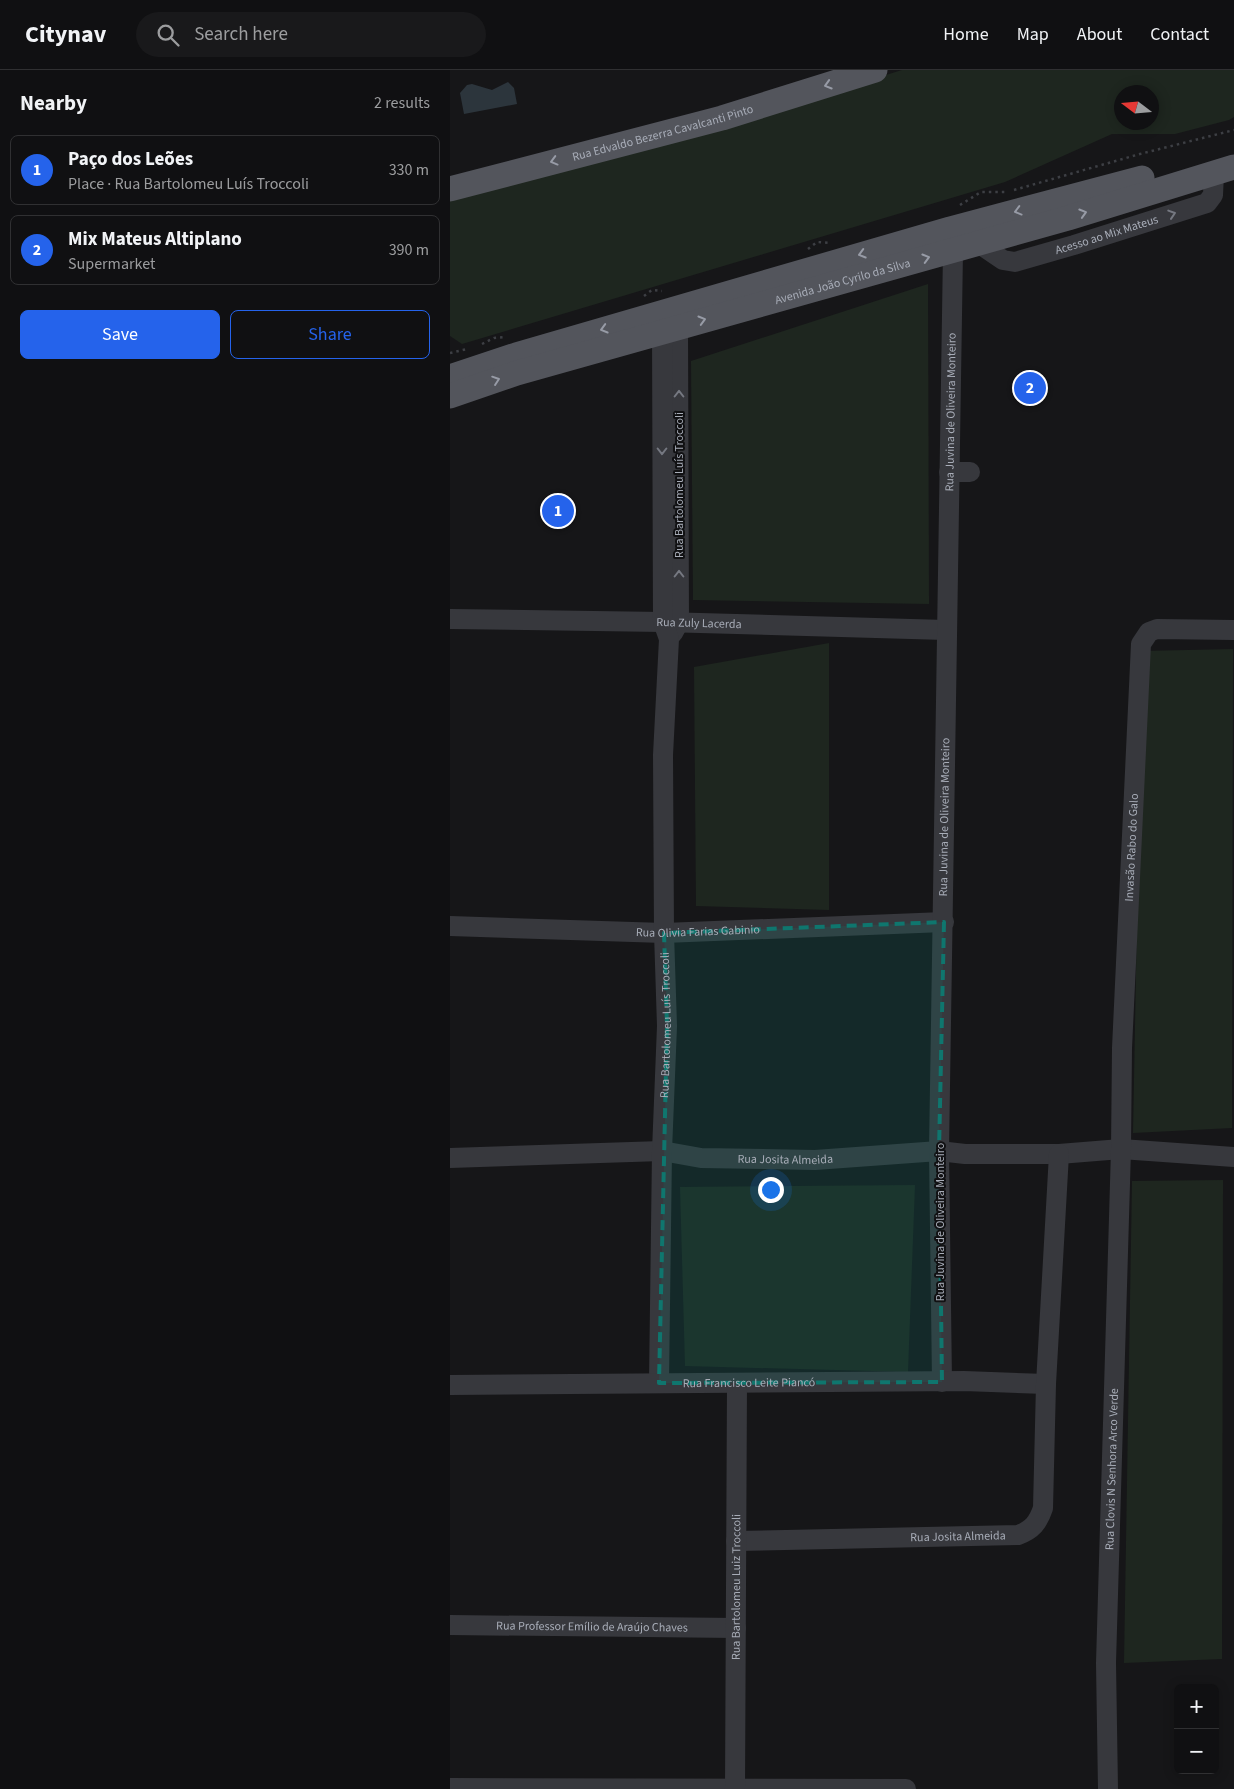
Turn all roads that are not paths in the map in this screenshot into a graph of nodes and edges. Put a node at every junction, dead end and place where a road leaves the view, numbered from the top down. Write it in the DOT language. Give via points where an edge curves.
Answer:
graph roads {
  1 [pos="875,70"];
  2 [pos="1234,151"];
  3 [pos="1224,170"];
  4 [pos="450,189"];
  5 [pos="953,251"];
  6 [pos="670,329"];
  7 [pos="450,377"];
  8 [pos="450,396"];
  9 [pos="949,472"];
  10 [pos="970,472"];
  11 [pos="450,619"];
  12 [pos="670,628"];
  13 [pos="946,630"];
  14 [pos="1234,630"];
  15 [pos="944,922"];
  16 [pos="450,926"];
  17 [pos="664,933"];
  18 [pos="1122,1149"];
  19 [pos="662,1151"];
  20 [pos="940,1151"];
  21 [pos="1059,1154"];
  22 [pos="1234,1157"];
  23 [pos="450,1158"];
  24 [pos="942,1382"];
  25 [pos="659,1383"];
  26 [pos="737,1384"];
  27 [pos="1046,1384"];
  28 [pos="450,1386"];
  29 [pos="736,1541"];
  30 [pos="450,1625"];
  31 [pos="736,1628"];
  32 [pos="450,1788"];
  33 [pos="734,1789"];
  34 [pos="906,1789"];
  35 [pos="1108,1789"];
  1 -- 4 [label="main road, Rua Edvaldo Bezerra Cavalcanti Pinto, one-way" via="722,118"];
  2 -- 7 [label="main road, Avenida João Cyrilo da Silva, one-way" via="931,234"];
  5 -- 3 [label="main road, Avenida João Cyrilo da Silva, one-way"];
  6 -- 5 [label="main road, Avenida João Cyrilo da Silva, one-way"];
  5 -- 9 [label="street, Rua Juvina de Oliveira Monteiro"];
  8 -- 6 [label="main road, Avenida João Cyrilo da Silva, one-way"];
  6 -- 12 [label="street, Rua Bartolomeu Luís Troccoli"];
  9 -- 10 [label="street"];
  9 -- 13 [label="street, Rua Juvina de Oliveira Monteiro"];
  11 -- 12 [label="street, Rua Zuly Lacerda"];
  12 -- 13 [label="street, Rua Zuly Lacerda"];
  12 -- 17 [label="street, Rua Bartolomeu Luís Troccoli" via="663,755"];
  13 -- 15 [label="street, Rua Juvina de Oliveira Monteiro"];
  14 -- 18 [label="street, Invasão Rabo do Galo" via="1157,629 1149,632 1141,644 1123,1038"];
  15 -- 17 [label="street, Rua Olivia Farias Gabinio"];
  15 -- 20 [label="street, Rua Juvina de Oliveira Monteiro"];
  16 -- 17 [label="street, Rua Olivia Farias Gabinio"];
  17 -- 19 [label="street, Rua Bartolomeu Luís Troccoli" via="667,1026"];
  18 -- 21 [label="street, Rua Josita Almeida"];
  18 -- 22 [label="street, Rua Josita Almeida"];
  18 -- 35 [label="street, Rua Clovis N Senhora Arco Verde" via="1106,1663"];
  19 -- 20 [label="street, Rua Josita Almeida" via="701,1158 814,1160"];
  19 -- 23 [label="street, Rua Josita Almeida"];
  19 -- 25 [label="street, Rua Bartolomeu Luís Troccoli"];
  20 -- 21 [label="street, Rua Josita Almeida"];
  20 -- 24 [label="street, Rua Juvina de Oliveira Monteiro"];
  21 -- 27 [label="street"];
  24 -- 26 [label="street, Rua Francisco Leite Piancó"];
  24 -- 27 [label="street, Rua Francisco Leite Piancó"];
  25 -- 26 [label="street, Rua Francisco Leite Piancó"];
  25 -- 28 [label="street, Rua Francisco Leite Piancó"];
  26 -- 29 [label="street, Rua Bartolomeu Luiz Troccoli"];
  27 -- 29 [label="street, Rua Josita Almeida" via="1043,1508 1036,1525 1028,1532 1018,1535"];
  29 -- 31 [label="street, Rua Bartolomeu Luiz Troccoli"];
  30 -- 31 [label="street, Rua Professor Emílio de Araújo Chaves"];
  31 -- 33 [label="street, Rua Bartolomeu Luiz Troccoli"];
  32 -- 33 [label="street"];
  33 -- 34 [label="street"];
}
